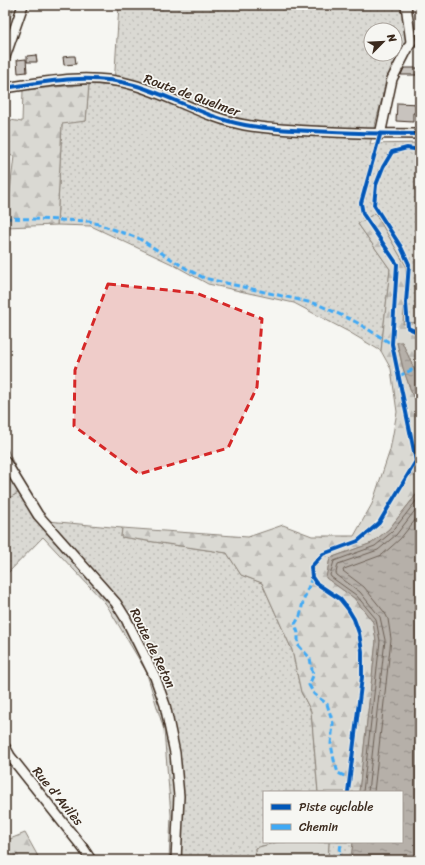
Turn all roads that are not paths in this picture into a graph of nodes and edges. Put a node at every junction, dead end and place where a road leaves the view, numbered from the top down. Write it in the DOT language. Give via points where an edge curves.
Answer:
graph roads {
  1 [pos="24,5"];
  2 [pos="406,5"];
  3 [pos="5,57"];
  4 [pos="5,88"];
  5 [pos="420,134"];
  6 [pos="380,135"];
  7 [pos="5,461"];
  8 [pos="5,747"];
  9 [pos="91,860"];
  10 [pos="176,860"];
  1 -- 3 [label="street"];
  2 -- 6 [label="street" via="411,42 392,79"];
  4 -- 6 [label="street, Route de Quelmer" via="75,78 108,79 134,85 211,116 246,125"];
  5 -- 6 [label="street, Route de Quelmer"];
  7 -- 10 [label="street, Route de Reton" via="38,515 116,604 155,677 165,705 175,753 179,796"];
  8 -- 9 [label="street, Rue d'Avilès"];
}
